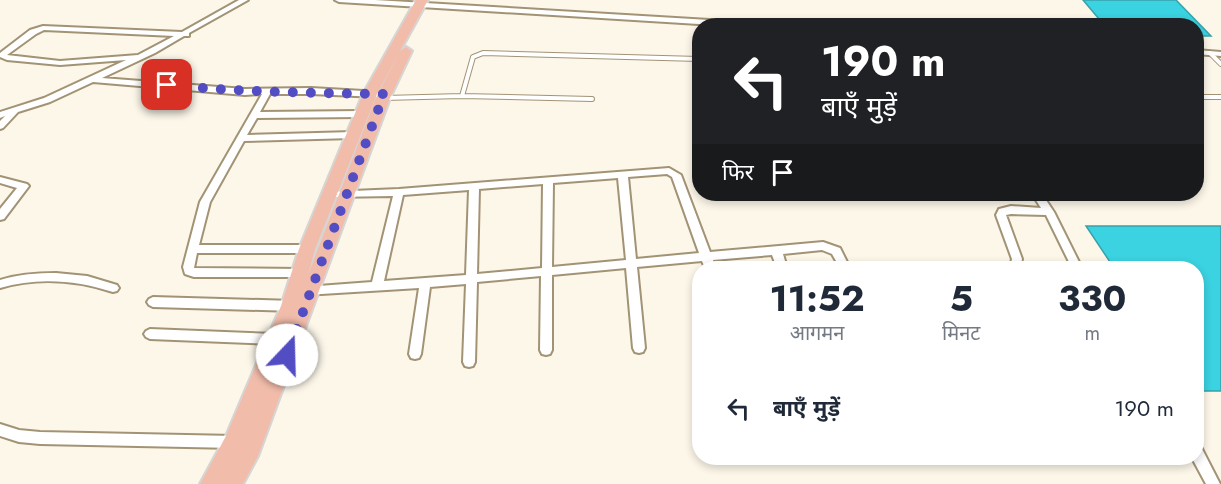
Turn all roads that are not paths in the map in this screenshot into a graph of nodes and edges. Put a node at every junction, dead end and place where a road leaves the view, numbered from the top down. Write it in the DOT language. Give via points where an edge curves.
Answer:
graph roads {
  1 [pos="244,0"];
  2 [pos="339,0"];
  3 [pos="525,0"];
  4 [pos="426,2"];
  5 [pos="477,3"];
  6 [pos="522,10"];
  7 [pos="692,21"];
  8 [pos="186,34"];
  9 [pos="1204,53"];
  10 [pos="1210,53"];
  11 [pos="1221,54"];
  12 [pos="138,57"];
  13 [pos="692,59"];
  14 [pos="1221,64"];
  15 [pos="89,79"];
  16 [pos="267,92"];
  17 [pos="379,96"];
  18 [pos="462,96"];
  19 [pos="1204,97"];
  20 [pos="1221,98"];
  21 [pos="592,99"];
  22 [pos="17,110"];
  23 [pos="362,114"];
  24 [pos="0,115"];
  25 [pos="255,115"];
  26 [pos="0,126"];
  27 [pos="353,135"];
  28 [pos="243,138"];
  29 [pos="623,175"];
  30 [pos="0,180"];
  31 [pos="548,181"];
  32 [pos="474,186"];
  33 [pos="399,192"];
  34 [pos="340,194"];
  35 [pos="1042,201"];
  36 [pos="1050,212"];
  37 [pos="0,216"];
  38 [pos="192,249"];
  39 [pos="307,249"];
  40 [pos="776,250"];
  41 [pos="708,261"];
  42 [pos="719,261"];
  43 [pos="780,261"];
  44 [pos="842,261"];
  45 [pos="1017,261"];
  46 [pos="1074,261"];
  47 [pos="692,263"];
  48 [pos="631,264"];
  49 [pos="547,270"];
  50 [pos="301,273"];
  51 [pos="471,278"];
  52 [pos="425,283"];
  53 [pos="0,284"];
  54 [pos="377,286"];
  55 [pos="113,288"];
  56 [pos="300,298"];
  57 [pos="153,302"];
  58 [pos="150,334"];
  59 [pos="276,339"];
  60 [pos="639,348"];
  61 [pos="546,350"];
  62 [pos="415,354"];
  63 [pos="469,362"];
  64 [pos="0,430"];
  65 [pos="234,442"];
  66 [pos="254,444"];
  67 [pos="1203,465"];
  68 [pos="211,484"];
  69 [pos="231,484"];
  70 [pos="1213,484"];
  1 -- 8 [label="street"];
  2 -- 4 [label="street"];
  3 -- 6 [label="street"];
  4 -- 5 [label="street"];
  4 -- 17 [label="main road"];
  5 -- 6 [label="street"];
  6 -- 7 [label="street"];
  8 -- 12 [label="street"];
  8 -- 12 [label="street" via="44,28 2,55 60,63"];
  9 -- 10 [label="street"];
  10 -- 11 [label="street"];
  10 -- 14 [label="lane"];
  12 -- 15 [label="street"];
  13 -- 18 [label="lane" via="483,52 473,57"];
  15 -- 16 [label="street"];
  15 -- 22 [label="street"];
  16 -- 17 [label="street"];
  16 -- 25 [label="street"];
  17 -- 18 [label="lane"];
  17 -- 23 [label="main road"];
  17 -- 34 [label="main road"];
  18 -- 21 [label="lane"];
  19 -- 20 [label="lane"];
  22 -- 24 [label="street"];
  22 -- 26 [label="street"];
  23 -- 25 [label="street"];
  23 -- 27 [label="main road"];
  25 -- 28 [label="street"];
  27 -- 28 [label="street"];
  27 -- 34 [label="main road"];
  28 -- 38 [label="street" via="205,202"];
  29 -- 31 [label="street"];
  29 -- 41 [label="street" via="674,172"];
  29 -- 48 [label="street"];
  30 -- 37 [label="street" via="24,186"];
  31 -- 32 [label="street"];
  31 -- 49 [label="street"];
  32 -- 33 [label="street"];
  32 -- 51 [label="street"];
  33 -- 34 [label="street"];
  33 -- 54 [label="street"];
  34 -- 39 [label="main road"];
  34 -- 56 [label="main road"];
  35 -- 36 [label="street"];
  36 -- 45 [label="street" via="1003,212 1002,221"];
  36 -- 46 [label="street"];
  38 -- 39 [label="street"];
  38 -- 50 [label="street" via="188,267 194,273"];
  39 -- 50 [label="main road"];
  40 -- 42 [label="street"];
  40 -- 43 [label="street"];
  40 -- 44 [label="street" via="828,247"];
  47 -- 48 [label="street"];
  48 -- 49 [label="street"];
  48 -- 60 [label="street"];
  49 -- 51 [label="street"];
  49 -- 61 [label="street"];
  50 -- 56 [label="main road"];
  51 -- 52 [label="street"];
  51 -- 63 [label="street"];
  52 -- 54 [label="street"];
  52 -- 62 [label="street"];
  53 -- 55 [label="street" via="36,277 96,281"];
  54 -- 56 [label="street"];
  56 -- 57 [label="street"];
  56 -- 59 [label="main road"];
  56 -- 66 [label="main road"];
  58 -- 59 [label="street"];
  59 -- 65 [label="main road"];
  64 -- 65 [label="street" via="51,438"];
  65 -- 66 [label="street"];
  65 -- 68 [label="main road"];
  66 -- 69 [label="main road"];
  67 -- 70 [label="street"];
}
